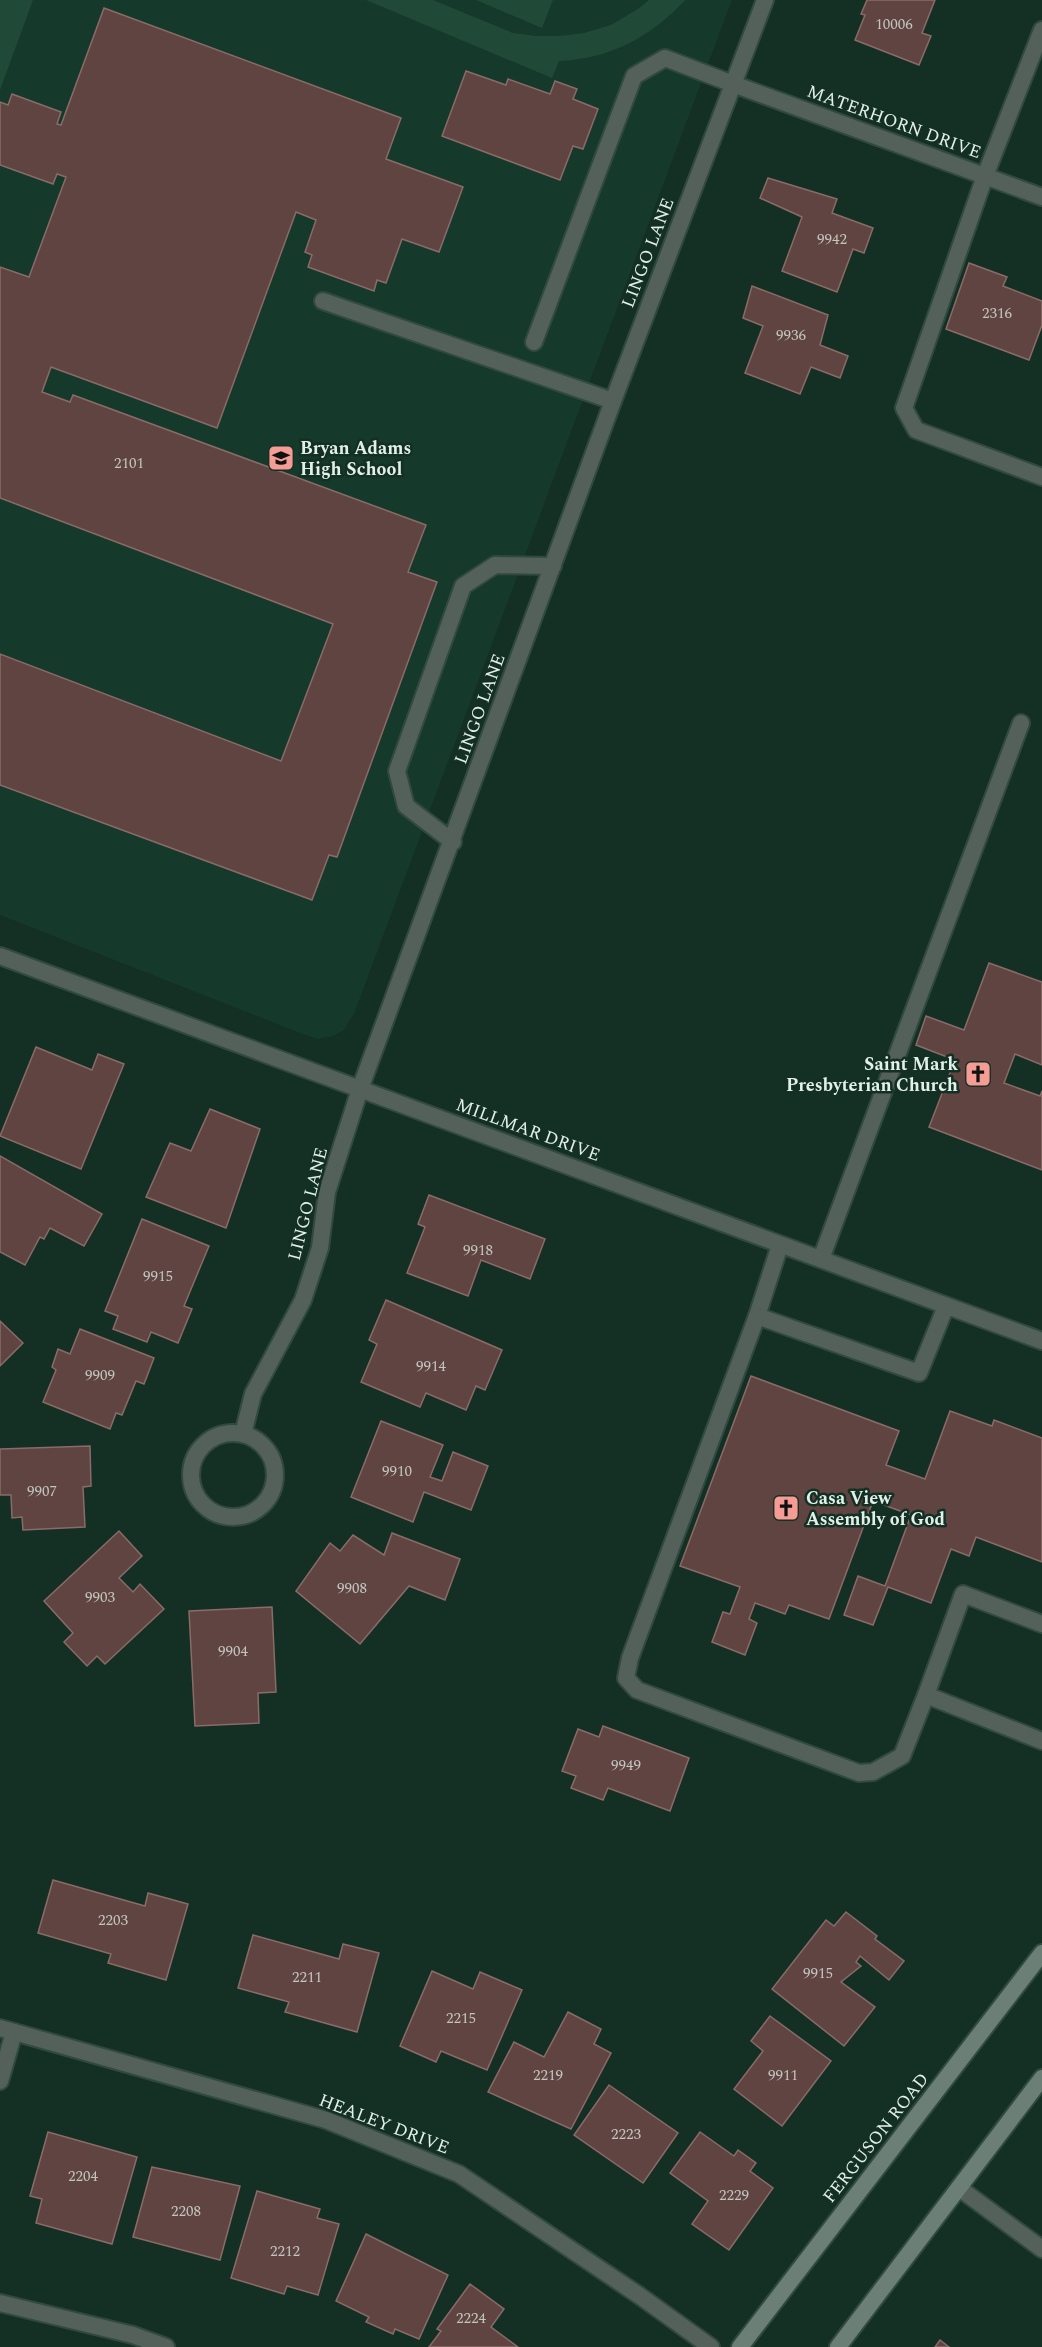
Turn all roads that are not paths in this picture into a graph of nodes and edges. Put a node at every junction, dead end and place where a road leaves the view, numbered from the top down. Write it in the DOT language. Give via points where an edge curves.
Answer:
graph roads {
  1 [pos="765,0"];
  2 [pos="1042,30"];
  3 [pos="733,84"];
  4 [pos="986,176"];
  5 [pos="1042,197"];
  6 [pos="323,300"];
  7 [pos="534,342"];
  8 [pos="613,401"];
  9 [pos="1042,477"];
  10 [pos="553,566"];
  11 [pos="1021,723"];
  12 [pos="453,842"];
  13 [pos="0,956"];
  14 [pos="360,1089"];
  15 [pos="780,1245"];
  16 [pos="821,1259"];
  17 [pos="946,1306"];
  18 [pos="757,1316"];
  19 [pos="1042,1341"];
  20 [pos="243,1434"];
  21 [pos="1042,1624"];
  22 [pos="926,1695"];
  23 [pos="1042,1741"];
  24 [pos="1042,1953"];
  25 [pos="7,2030"];
  26 [pos="1042,2078"];
  27 [pos="0,2081"];
  28 [pos="960,2188"];
  29 [pos="1042,2249"];
  30 [pos="0,2303"];
  31 [pos="166,2347"];
  32 [pos="711,2347"];
  33 [pos="740,2347"];
  34 [pos="838,2347"];
  1 -- 3 [label="street, LINGO LANE"];
  2 -- 4 [label="street"];
  3 -- 4 [label="street, MATERHORN DRIVE"];
  3 -- 7 [label="street, MATERHORN DRIVE" via="665,58 634,76"];
  3 -- 8 [label="street, LINGO LANE"];
  4 -- 5 [label="street, MATERHORN DRIVE"];
  4 -- 9 [label="street" via="904,408 916,430"];
  6 -- 8 [label="street"];
  8 -- 10 [label="street, LINGO LANE"];
  10 -- 12 [label="street, LINGO LANE"];
  10 -- 12 [label="street" via="495,565 463,586 397,771 406,806"];
  11 -- 16 [label="street"];
  12 -- 14 [label="street, LINGO LANE"];
  13 -- 14 [label="street, MILLMAR DRIVE"];
  14 -- 15 [label="street, MILLMAR DRIVE"];
  14 -- 20 [label="street, LINGO LANE" via="327,1192 320,1248 303,1300 253,1394"];
  15 -- 16 [label="street, MILLMAR DRIVE"];
  15 -- 18 [label="street"];
  16 -- 17 [label="street, MILLMAR DRIVE"];
  17 -- 18 [label="street" via="919,1373"];
  17 -- 19 [label="street, MILLMAR DRIVE"];
  18 -- 22 [label="street" via="630,1658 626,1678 637,1690 859,1773 873,1772 902,1756"];
  20 -- 20 [label="street" via="216,1436 203,1445 191,1471 198,1498 222,1515 249,1514 261,1507 274,1485 272,1459 255,1439"];
  21 -- 22 [label="street" via="963,1594"];
  22 -- 23 [label="street"];
  24 -- 33 [label="main road, FERGUSON ROAD"];
  25 -- 27 [label="street"];
  25 -- 32 [label="street, HEALEY DRIVE" via="326,2120 459,2174"];
  26 -- 28 [label="main road"];
  28 -- 29 [label="street"];
  28 -- 34 [label="main road"];
  30 -- 31 [label="street" via="134,2335"];
}
